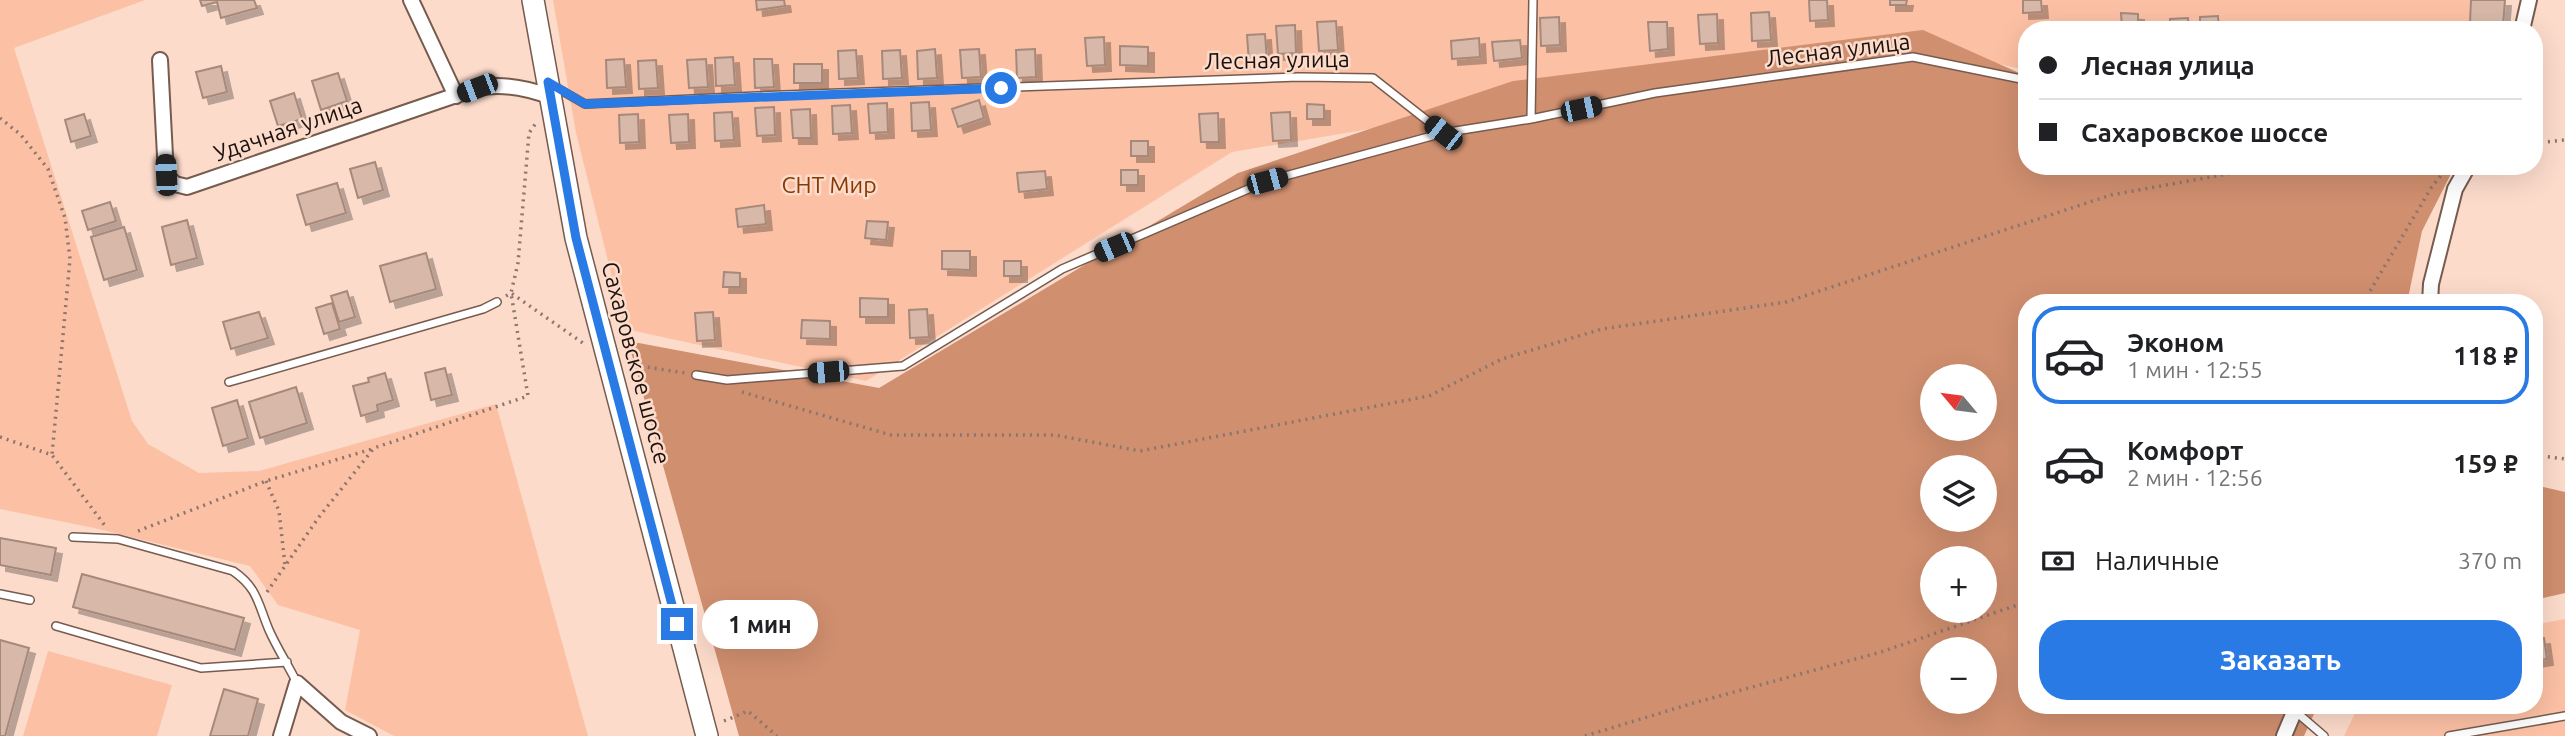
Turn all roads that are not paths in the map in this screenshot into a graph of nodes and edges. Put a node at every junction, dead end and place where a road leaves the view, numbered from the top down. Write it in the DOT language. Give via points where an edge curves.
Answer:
graph roads {
  1 [pos="411,0"];
  2 [pos="533,0"];
  3 [pos="1533,0"];
  4 [pos="2529,0"];
  5 [pos="2524,21"];
  6 [pos="160,60"];
  7 [pos="2018,78"];
  8 [pos="550,94"];
  9 [pos="456,96"];
  10 [pos="1531,119"];
  11 [pos="1443,133"];
  12 [pos="2463,175"];
  13 [pos="2430,294"];
  14 [pos="497,302"];
  15 [pos="696,375"];
  16 [pos="229,382"];
  17 [pos="73,537"];
  18 [pos="0,594"];
  19 [pos="30,600"];
  20 [pos="56,626"];
  21 [pos="287,662"];
  22 [pos="298,683"];
  23 [pos="2293,714"];
  24 [pos="2302,714"];
  25 [pos="2565,716"];
  26 [pos="706,732"];
  27 [pos="281,736"];
  28 [pos="369,736"];
  29 [pos="2284,736"];
  30 [pos="2324,736"];
  31 [pos="2449,736"];
  1 -- 9 [label="street"];
  2 -- 8 [label="main road, Сахаровское шоссе"];
  3 -- 10 [label="lane"];
  4 -- 5 [label="street"];
  6 -- 9 [label="street, Удачная улица" via="166,175 187,187"];
  7 -- 10 [label="lane, Лесная улица" via="1913,57 1654,93"];
  8 -- 9 [label="street, Удачная улица" via="489,86"];
  8 -- 11 [label="lane, Лесная улица" via="585,104 1373,78"];
  8 -- 26 [label="main road, Сахаровское шоссе" via="576,238"];
  10 -- 11 [label="lane, Лесная улица"];
  11 -- 15 [label="lane" via="1267,181 1075,263 903,366 727,380"];
  12 -- 13 [label="street" via="2455,189"];
  14 -- 16 [label="lane"];
  17 -- 21 [label="lane" via="118,539 233,570 255,592"];
  18 -- 19 [label="lane"];
  20 -- 21 [label="lane" via="201,668"];
  21 -- 22 [label="lane"];
  22 -- 27 [label="street"];
  22 -- 28 [label="street" via="341,722"];
  23 -- 29 [label="street"];
  24 -- 30 [label="lane"];
  25 -- 31 [label="lane"];
}
